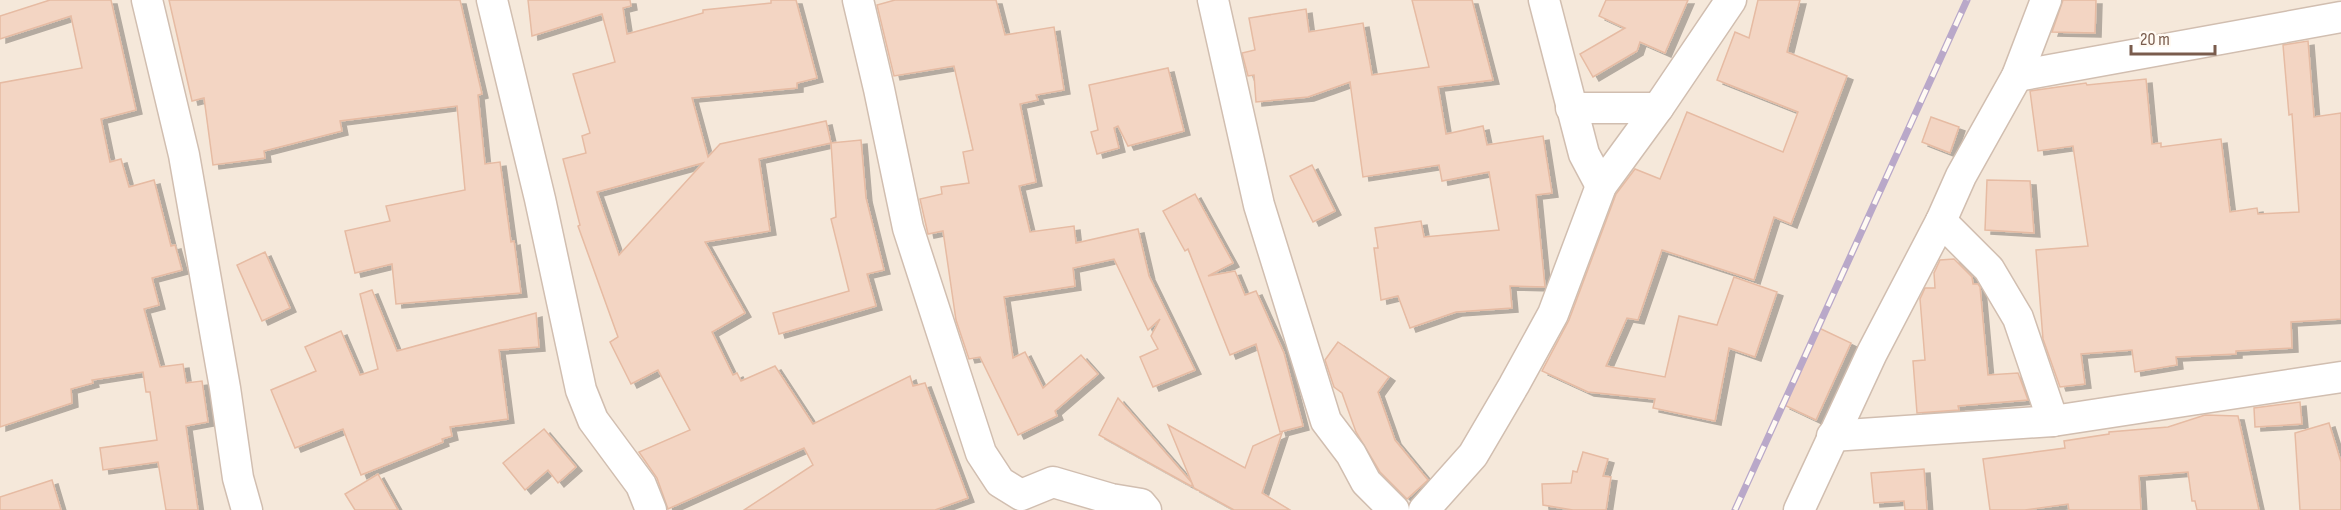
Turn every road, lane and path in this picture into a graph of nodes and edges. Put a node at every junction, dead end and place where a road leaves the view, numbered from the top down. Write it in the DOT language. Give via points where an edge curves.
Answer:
graph roads {
  1 [pos="147,0"];
  2 [pos="492,0"];
  3 [pos="858,0"];
  4 [pos="1213,0"];
  5 [pos="1544,0"];
  6 [pos="1731,0"];
  7 [pos="2046,0"];
  8 [pos="2341,17"];
  9 [pos="2017,76"];
  10 [pos="1571,108"];
  11 [pos="1658,108"];
  12 [pos="1601,186"];
  13 [pos="1941,221"];
  14 [pos="2341,377"];
  15 [pos="2053,421"];
  16 [pos="1832,436"];
  17 [pos="247,510"];
  18 [pos="651,510"];
  19 [pos="1146,510"];
  20 [pos="1394,510"];
  21 [pos="1424,510"];
  22 [pos="1799,510"];
  1 -- 17 [label="street" via="184,155 238,478"];
  2 -- 18 [label="street" via="581,390 593,420 641,485"];
  3 -- 19 [label="street" via="908,228 981,453 1000,482 1021,495 1053,482 1141,504"];
  4 -- 20 [label="street" via="1259,205 1326,421 1366,482"];
  5 -- 10 [label="street"];
  6 -- 11 [label="street"];
  7 -- 9 [label="street"];
  8 -- 9 [label="street"];
  9 -- 13 [label="street" via="1961,176"];
  10 -- 11 [label="street"];
  10 -- 12 [label="street" via="1584,154"];
  11 -- 12 [label="street"];
  12 -- 21 [label="street" via="1552,314 1515,385 1473,455"];
  13 -- 15 [label="street" via="1989,268 2018,318"];
  13 -- 16 [label="street"];
  14 -- 15 [label="street"];
  15 -- 16 [label="street"];
  16 -- 22 [label="street"];
}
